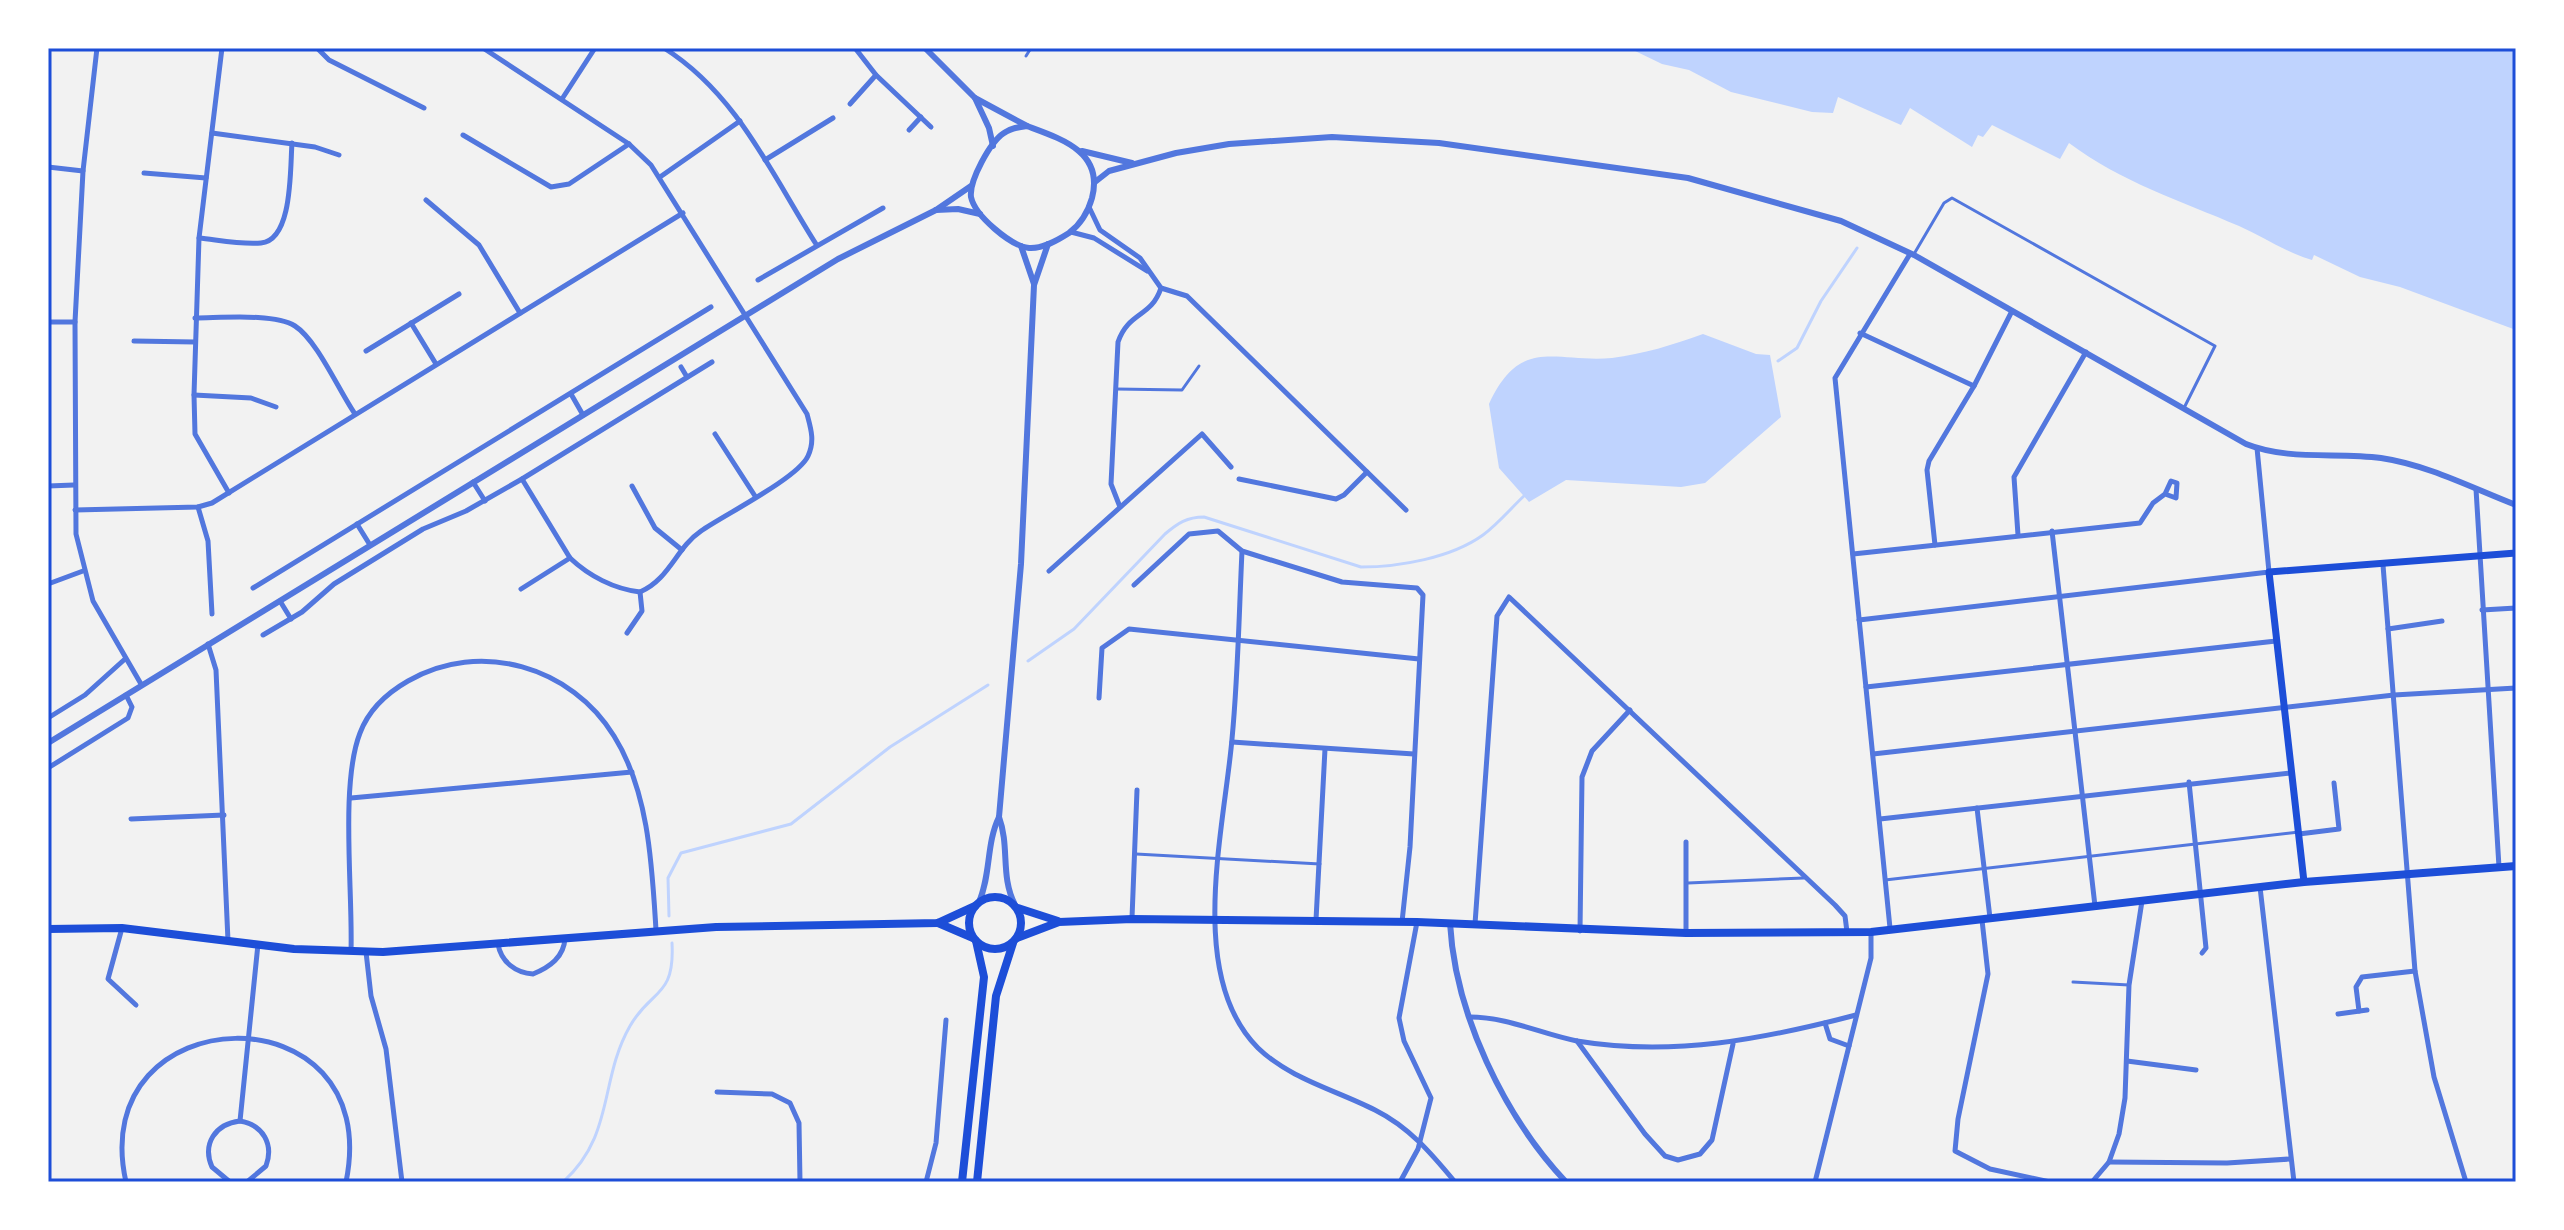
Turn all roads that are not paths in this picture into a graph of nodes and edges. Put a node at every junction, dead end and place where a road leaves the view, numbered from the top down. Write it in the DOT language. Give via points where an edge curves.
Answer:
graph roads {
  1 [pos="97,48"];
  2 [pos="222,48"];
  3 [pos="317,48"];
  4 [pos="483,48"];
  5 [pos="595,48"];
  6 [pos="664,48"];
  7 [pos="855,48"];
  8 [pos="925,48"];
  9 [pos="1031,48"];
  10 [pos="1026,56"];
  11 [pos="876,75"];
  12 [pos="975,98"];
  13 [pos="562,99"];
  14 [pos="850,104"];
  15 [pos="424,108"];
  16 [pos="921,117"];
  17 [pos="833,118"];
  18 [pos="740,121"];
  19 [pos="1027,126"];
  20 [pos="931,127"];
  21 [pos="909,130"];
  22 [pos="212,133"];
  23 [pos="463,135"];
  24 [pos="292,143"];
  25 [pos="629,144"];
  26 [pos="993,146"];
  27 [pos="1082,151"];
  28 [pos="339,155"];
  29 [pos="765,160"];
  30 [pos="1133,163"];
  31 [pos="48,167"];
  32 [pos="83,171"];
  33 [pos="144,173"];
  34 [pos="660,177"];
  35 [pos="206,178"];
  36 [pos="1095,182"];
  37 [pos="971,186"];
  38 [pos="426,200"];
  39 [pos="1089,207"];
  40 [pos="883,208"];
  41 [pos="936,210"];
  42 [pos="683,213"];
  43 [pos="981,214"];
  44 [pos="1071,232"];
  45 [pos="199,238"];
  46 [pos="816,244"];
  47 [pos="1048,244"];
  48 [pos="1021,246"];
  49 [pos="1912,254"];
  50 [pos="1151,273"];
  51 [pos="758,280"];
  52 [pos="1034,285"];
  53 [pos="1161,288"];
  54 [pos="459,294"];
  55 [pos="711,307"];
  56 [pos="2012,311"];
  57 [pos="520,313"];
  58 [pos="746,315"];
  59 [pos="195,318"];
  60 [pos="48,322"];
  61 [pos="75,322"];
  62 [pos="411,323"];
  63 [pos="1860,333"];
  64 [pos="134,341"];
  65 [pos="195,342"];
  66 [pos="366,351"];
  67 [pos="2086,352"];
  68 [pos="712,362"];
  69 [pos="436,364"];
  70 [pos="1199,366"];
  71 [pos="681,367"];
  72 [pos="687,377"];
  73 [pos="1974,386"];
  74 [pos="1116,389"];
  75 [pos="571,394"];
  76 [pos="194,395"];
  77 [pos="276,407"];
  78 [pos="2184,408"];
  79 [pos="355,414"];
  80 [pos="583,415"];
  81 [pos="715,434"];
  82 [pos="2257,448"];
  83 [pos="1231,467"];
  84 [pos="1367,472"];
  85 [pos="522,479"];
  86 [pos="1239,479"];
  87 [pos="473,482"];
  88 [pos="74,485"];
  89 [pos="48,486"];
  90 [pos="632,486"];
  91 [pos="2476,488"];
  92 [pos="229,493"];
  93 [pos="2165,494"];
  94 [pos="755,496"];
  95 [pos="485,501"];
  96 [pos="2516,505"];
  97 [pos="198,507"];
  98 [pos="1120,507"];
  99 [pos="75,510"];
  100 [pos="1406,510"];
  101 [pos="357,524"];
  102 [pos="2052,531"];
  103 [pos="2018,535"];
  104 [pos="370,545"];
  105 [pos="1935,545"];
  106 [pos="682,550"];
  107 [pos="1242,551"];
  108 [pos="2516,553"];
  109 [pos="1853,554"];
  110 [pos="2479,555"];
  111 [pos="570,558"];
  112 [pos="2383,565"];
  113 [pos="83,571"];
  114 [pos="1049,571"];
  115 [pos="2269,572"];
  116 [pos="48,584"];
  117 [pos="1134,585"];
  118 [pos="253,588"];
  119 [pos="521,589"];
  120 [pos="640,592"];
  121 [pos="2060,597"];
  122 [pos="280,601"];
  123 [pos="2516,608"];
  124 [pos="2482,610"];
  125 [pos="212,614"];
  126 [pos="291,619"];
  127 [pos="1859,620"];
  128 [pos="2442,621"];
  129 [pos="2388,629"];
  130 [pos="627,633"];
  131 [pos="263,635"];
  132 [pos="1238,639"];
  133 [pos="2276,641"];
  134 [pos="208,644"];
  135 [pos="125,659"];
  136 [pos="1419,659"];
  137 [pos="2067,664"];
  138 [pos="141,684"];
  139 [pos="1866,687"];
  140 [pos="2489,688"];
  141 [pos="2516,688"];
  142 [pos="125,694"];
  143 [pos="2394,695"];
  144 [pos="1099,698"];
  145 [pos="2286,707"];
  146 [pos="1630,710"];
  147 [pos="48,718"];
  148 [pos="2075,731"];
  149 [pos="1232,742"];
  150 [pos="48,743"];
  151 [pos="1325,749"];
  152 [pos="1414,754"];
  153 [pos="1873,754"];
  154 [pos="48,768"];
  155 [pos="632,772"];
  156 [pos="2291,773"];
  157 [pos="2189,782"];
  158 [pos="2334,783"];
  159 [pos="1137,790"];
  160 [pos="2083,796"];
  161 [pos="351,798"];
  162 [pos="1977,808"];
  163 [pos="224,815"];
  164 [pos="999,817"];
  165 [pos="131,819"];
  166 [pos="1880,819"];
  167 [pos="2299,833"];
  168 [pos="1686,842"];
  169 [pos="2196,842"];
  170 [pos="1133,854"];
  171 [pos="2090,856"];
  172 [pos="1220,858"];
  173 [pos="1320,864"];
  174 [pos="2516,866"];
  175 [pos="2499,867"];
  176 [pos="1984,869"];
  177 [pos="2410,872"];
  178 [pos="1808,877"];
  179 [pos="1885,880"];
  180 [pos="2304,882"];
  181 [pos="1686,883"];
  182 [pos="2260,887"];
  183 [pos="2202,894"];
  184 [pos="2142,901"];
  185 [pos="977,904"];
  186 [pos="1016,907"];
  187 [pos="2095,907"];
  188 [pos="1132,919"];
  189 [pos="1986,919"];
  190 [pos="1316,920"];
  191 [pos="1059,922"];
  192 [pos="1216,922"];
  193 [pos="1402,922"];
  194 [pos="1417,922"];
  195 [pos="938,923"];
  196 [pos="1450,923"];
  197 [pos="1475,924"];
  198 [pos="122,928"];
  199 [pos="1890,928"];
  200 [pos="48,929"];
  201 [pos="656,930"];
  202 [pos="1580,932"];
  203 [pos="1847,932"];
  204 [pos="1871,932"];
  205 [pos="1686,933"];
  206 [pos="565,937"];
  207 [pos="975,940"];
  208 [pos="1015,940"];
  209 [pos="228,941"];
  210 [pos="258,943"];
  211 [pos="498,944"];
  212 [pos="358,952"];
  213 [pos="2202,953"];
  214 [pos="2415,971"];
  215 [pos="2073,982"];
  216 [pos="2129,985"];
  217 [pos="136,1005"];
  218 [pos="2367,1010"];
  219 [pos="2359,1011"];
  220 [pos="2338,1014"];
  221 [pos="1856,1015"];
  222 [pos="1470,1017"];
  223 [pos="946,1020"];
  224 [pos="1825,1023"];
  225 [pos="250,1037"];
  226 [pos="1577,1041"];
  227 [pos="1733,1044"];
  228 [pos="1849,1046"];
  229 [pos="2127,1061"];
  230 [pos="2196,1070"];
  231 [pos="717,1092"];
  232 [pos="240,1121"];
  233 [pos="1420,1140"];
  234 [pos="2290,1159"];
  235 [pos="2109,1162"];
  236 [pos="126,1182"];
  237 [pos="230,1182"];
  238 [pos="247,1182"];
  239 [pos="346,1182"];
  240 [pos="402,1182"];
  241 [pos="800,1182"];
  242 [pos="926,1182"];
  243 [pos="962,1182"];
  244 [pos="977,1182"];
  245 [pos="1400,1182"];
  246 [pos="1455,1182"];
  247 [pos="1566,1182"];
  248 [pos="1815,1182"];
  249 [pos="2050,1182"];
  250 [pos="2092,1182"];
  251 [pos="2294,1182"];
  252 [pos="2466,1182"];
  1 -- 32 [label="street"];
  2 -- 22 [label="street"];
  3 -- 15 [label="street" via="329,60"];
  4 -- 13 [label="street"];
  5 -- 13 [label="street"];
  6 -- 18 [label="street" via="703,76"];
  7 -- 11 [label="street"];
  8 -- 12 [label="street"];
  9 -- 10 [label="lane"];
  11 -- 14 [label="street"];
  11 -- 16 [label="street"];
  12 -- 19 [label="street"];
  12 -- 26 [label="street"];
  13 -- 25 [label="street"];
  16 -- 20 [label="street"];
  16 -- 21 [label="street"];
  17 -- 29 [label="street"];
  18 -- 29 [label="street"];
  18 -- 34 [label="street"];
  19 -- 26 [label="street" via="1003,133"];
  19 -- 27 [label="street"];
  22 -- 24 [label="street"];
  22 -- 35 [label="street"];
  23 -- 25 [label="street" via="551,187 569,184"];
  24 -- 28 [label="street"];
  24 -- 45 [label="street" via="284,225 274,238 261,243"];
  25 -- 34 [label="street"];
  26 -- 37 [label="street"];
  27 -- 30 [label="street"];
  27 -- 36 [label="street"];
  29 -- 46 [label="street"];
  30 -- 36 [label="street"];
  30 -- 49 [label="street" via="1229,144 1332,137 1439,143 1688,178 1841,221"];
  31 -- 32 [label="street"];
  32 -- 61 [label="street"];
  33 -- 35 [label="street"];
  34 -- 42 [label="street"];
  35 -- 45 [label="street"];
  36 -- 39 [label="street"];
  37 -- 41 [label="street"];
  37 -- 43 [label="street"];
  38 -- 57 [label="street" via="479,245"];
  39 -- 44 [label="street"];
  39 -- 50 [label="street" via="1100,230 1140,258"];
  40 -- 46 [label="street"];
  41 -- 43 [label="street"];
  41 -- 58 [label="street" via="882,234"];
  42 -- 57 [label="street"];
  42 -- 58 [label="street"];
  43 -- 48 [label="street"];
  44 -- 47 [label="street"];
  44 -- 50 [label="street" via="1094,238"];
  45 -- 59 [label="street"];
  46 -- 51 [label="street"];
  47 -- 48 [label="street"];
  47 -- 52 [label="street"];
  48 -- 52 [label="street"];
  49 -- 56 [label="street"];
  49 -- 63 [label="street"];
  49 -- 78 [label="lane" via="1952,198 2215,346"];
  50 -- 53 [label="street"];
  52 -- 164 [label="street" via="1021,564"];
  53 -- 74 [label="street" via="1155,305 1124,325"];
  53 -- 84 [label="street" via="1187,296"];
  54 -- 62 [label="street"];
  55 -- 75 [label="street"];
  56 -- 67 [label="street"];
  56 -- 73 [label="street"];
  57 -- 69 [label="street"];
  58 -- 80 [label="street"];
  58 -- 94 [label="street" via="807,414 813,435 808,457 794,472"];
  59 -- 65 [label="street"];
  59 -- 79 [label="street" via="293,324"];
  60 -- 61 [label="street"];
  61 -- 88 [label="street"];
  62 -- 66 [label="street"];
  62 -- 69 [label="street"];
  63 -- 73 [label="street"];
  63 -- 109 [label="street" via="1835,378"];
  64 -- 65 [label="street"];
  65 -- 76 [label="street"];
  67 -- 78 [label="street"];
  67 -- 103 [label="street" via="2014,477"];
  68 -- 72 [label="street"];
  69 -- 79 [label="street"];
  70 -- 74 [label="lane" via="1182,390"];
  71 -- 72 [label="street"];
  72 -- 85 [label="street"];
  73 -- 105 [label="street" via="1929,461"];
  74 -- 98 [label="street" via="1111,484"];
  75 -- 80 [label="street"];
  75 -- 101 [label="street"];
  76 -- 77 [label="street" via="251,398"];
  76 -- 92 [label="street" via="195,434"];
  78 -- 82 [label="street"];
  79 -- 92 [label="street"];
  80 -- 87 [label="street"];
  81 -- 94 [label="street"];
  82 -- 91 [label="street" via="2382,459"];
  82 -- 115 [label="street"];
  83 -- 98 [label="street" via="1202,434"];
  84 -- 86 [label="street" via="1336,499"];
  84 -- 100 [label="street"];
  85 -- 95 [label="street"];
  85 -- 111 [label="street"];
  87 -- 95 [label="street"];
  87 -- 104 [label="street"];
  88 -- 89 [label="street"];
  88 -- 99 [label="street"];
  90 -- 106 [label="street" via="655,528"];
  91 -- 96 [label="street"];
  91 -- 110 [label="street"];
  92 -- 97 [label="street"];
  93 -- 102 [label="street" via="2140,523"];
  94 -- 106 [label="street"];
  95 -- 126 [label="street" via="423,529 327,589"];
  97 -- 99 [label="street"];
  97 -- 125 [label="street" via="208,541"];
  98 -- 114 [label="street"];
  99 -- 113 [label="street"];
  101 -- 104 [label="street"];
  101 -- 118 [label="street"];
  102 -- 103 [label="street"];
  102 -- 121 [label="street"];
  103 -- 105 [label="street"];
  104 -- 122 [label="street"];
  105 -- 109 [label="street"];
  106 -- 120 [label="street" via="661,580"];
  107 -- 117 [label="street" via="1218,531 1189,534"];
  107 -- 132 [label="street"];
  107 -- 136 [label="street" via="1342,582 1417,588 1423,595"];
  108 -- 110 [label="main road"];
  109 -- 127 [label="street"];
  110 -- 112 [label="main road"];
  110 -- 124 [label="street"];
  111 -- 119 [label="street"];
  111 -- 120 [label="street" via="597,578"];
  112 -- 115 [label="main road"];
  112 -- 129 [label="street"];
  113 -- 116 [label="street"];
  113 -- 135 [label="street"];
  115 -- 121 [label="street"];
  115 -- 133 [label="main road"];
  120 -- 130 [label="street" via="642,611"];
  121 -- 127 [label="street"];
  121 -- 137 [label="street"];
  122 -- 126 [label="street"];
  122 -- 134 [label="street"];
  123 -- 124 [label="street"];
  124 -- 140 [label="street"];
  126 -- 131 [label="street"];
  127 -- 139 [label="street"];
  128 -- 129 [label="street"];
  129 -- 143 [label="street"];
  132 -- 136 [label="street"];
  132 -- 144 [label="street" via="1129,629 1102,648"];
  132 -- 149 [label="street"];
  133 -- 137 [label="street"];
  133 -- 145 [label="main road"];
  134 -- 138 [label="street"];
  134 -- 163 [label="street" via="216,670"];
  135 -- 138 [label="street"];
  135 -- 147 [label="street" via="85,695"];
  136 -- 152 [label="street"];
  137 -- 139 [label="street"];
  137 -- 148 [label="street"];
  138 -- 142 [label="street"];
  139 -- 153 [label="street"];
  140 -- 141 [label="street"];
  140 -- 143 [label="street"];
  140 -- 175 [label="street"];
  142 -- 150 [label="street"];
  142 -- 154 [label="street" via="132,707 128,718"];
  143 -- 145 [label="street"];
  143 -- 177 [label="street"];
  145 -- 148 [label="street"];
  145 -- 156 [label="main road"];
  146 -- 178 [label="street"];
  146 -- 197 [label="street" via="1509,597 1497,616"];
  146 -- 202 [label="street" via="1592,751 1582,777"];
  148 -- 153 [label="street"];
  148 -- 160 [label="street"];
  149 -- 151 [label="street"];
  149 -- 172 [label="street"];
  151 -- 152 [label="street"];
  151 -- 173 [label="street"];
  152 -- 193 [label="street"];
  153 -- 166 [label="street"];
  155 -- 161 [label="street"];
  155 -- 161 [label="street" via="595,708 563,683 527,668 462,660 411,679 375,706 355,745"];
  155 -- 201 [label="street" via="642,803"];
  156 -- 157 [label="street"];
  156 -- 167 [label="main road"];
  157 -- 160 [label="street"];
  157 -- 169 [label="street"];
  158 -- 167 [label="street" via="2339,829"];
  159 -- 170 [label="street"];
  160 -- 162 [label="street"];
  160 -- 171 [label="street"];
  161 -- 212 [label="street"];
  162 -- 166 [label="street"];
  162 -- 176 [label="street"];
  163 -- 165 [label="street"];
  163 -- 209 [label="street"];
  164 -- 185 [label="street"];
  164 -- 186 [label="street" via="1005,833 1004,875"];
  166 -- 179 [label="street"];
  167 -- 169 [label="lane"];
  167 -- 180 [label="main road"];
  168 -- 181 [label="street"];
  169 -- 171 [label="lane"];
  169 -- 183 [label="street"];
  170 -- 172 [label="lane"];
  170 -- 188 [label="street"];
  171 -- 176 [label="lane"];
  171 -- 187 [label="street"];
  172 -- 173 [label="lane"];
  172 -- 192 [label="street"];
  173 -- 190 [label="street"];
  174 -- 175 [label="main road"];
  175 -- 177 [label="main road"];
  176 -- 179 [label="lane"];
  176 -- 189 [label="street"];
  177 -- 180 [label="main road"];
  177 -- 214 [label="street"];
  178 -- 181 [label="lane"];
  178 -- 203 [label="street" via="1845,916"];
  179 -- 199 [label="street"];
  180 -- 182 [label="main road"];
  181 -- 205 [label="street"];
  182 -- 183 [label="main road"];
  182 -- 234 [label="street"];
  183 -- 184 [label="main road"];
  183 -- 213 [label="street"];
  184 -- 187 [label="main road"];
  184 -- 216 [label="street"];
  185 -- 186 [label="main road" via="995,897"];
  185 -- 195 [label="main road"];
  185 -- 207 [label="main road" via="969,924"];
  186 -- 191 [label="main road"];
  186 -- 208 [label="main road" via="1021,926"];
  187 -- 189 [label="main road"];
  188 -- 191 [label="main road"];
  188 -- 192 [label="main road"];
  189 -- 199 [label="main road"];
  189 -- 249 [label="street" via="1988,974 1955,1151 1990,1169"];
  190 -- 192 [label="main road"];
  190 -- 193 [label="main road"];
  191 -- 208 [label="main road"];
  192 -- 233 [label="street" via="1222,989 1247,1036 1275,1063 1378,1111"];
  193 -- 194 [label="main road"];
  194 -- 196 [label="main road"];
  194 -- 233 [label="street" via="1399,1018 1431,1098"];
  195 -- 201 [label="main road"];
  195 -- 207 [label="main road"];
  196 -- 197 [label="main road"];
  196 -- 222 [label="street" via="1452,961"];
  197 -- 202 [label="main road"];
  198 -- 200 [label="main road"];
  198 -- 209 [label="main road"];
  198 -- 217 [label="street" via="108,979"];
  199 -- 204 [label="main road"];
  201 -- 206 [label="main road"];
  202 -- 205 [label="main road"];
  203 -- 204 [label="main road"];
  203 -- 205 [label="main road"];
  204 -- 221 [label="street" via="1871,958"];
  206 -- 211 [label="main road"];
  206 -- 211 [label="street" via="556,960 533,974 514,968"];
  207 -- 208 [label="main road" via="994,950"];
  207 -- 243 [label="main road" via="984,977"];
  208 -- 244 [label="main road" via="996,996"];
  209 -- 210 [label="main road"];
  210 -- 212 [label="main road"];
  210 -- 225 [label="street"];
  211 -- 212 [label="main road"];
  212 -- 240 [label="street" via="386,1049"];
  214 -- 219 [label="street" via="2362,977 2356,987"];
  214 -- 252 [label="street" via="2434,1077"];
  215 -- 216 [label="lane"];
  216 -- 229 [label="street"];
  218 -- 219 [label="street"];
  219 -- 220 [label="street"];
  221 -- 224 [label="street"];
  221 -- 228 [label="street"];
  222 -- 226 [label="street" via="1493,1017"];
  222 -- 247 [label="street" via="1527,1132"];
  223 -- 242 [label="street" via="936,1143"];
  224 -- 227 [label="street"];
  224 -- 228 [label="street" via="1830,1039"];
  225 -- 232 [label="street"];
  225 -- 236 [label="street" via="218,1038 188,1048 146,1081 124,1129"];
  225 -- 239 [label="street" via="291,1050 330,1085 348,1133"];
  226 -- 227 [label="street"];
  226 -- 227 [label="street" via="1645,1134 1665,1156 1678,1160 1700,1154 1712,1140"];
  228 -- 248 [label="street"];
  229 -- 230 [label="street"];
  229 -- 235 [label="street" via="2119,1134"];
  231 -- 241 [label="street" via="772,1094 790,1103 798,1117"];
  232 -- 237 [label="street" via="218,1129 208,1145 212,1167"];
  232 -- 238 [label="street" via="259,1129 269,1146 266,1166"];
  233 -- 245 [label="street"];
  233 -- 246 [label="street"];
  234 -- 235 [label="street"];
  234 -- 251 [label="street"];
  235 -- 250 [label="street"];
}
